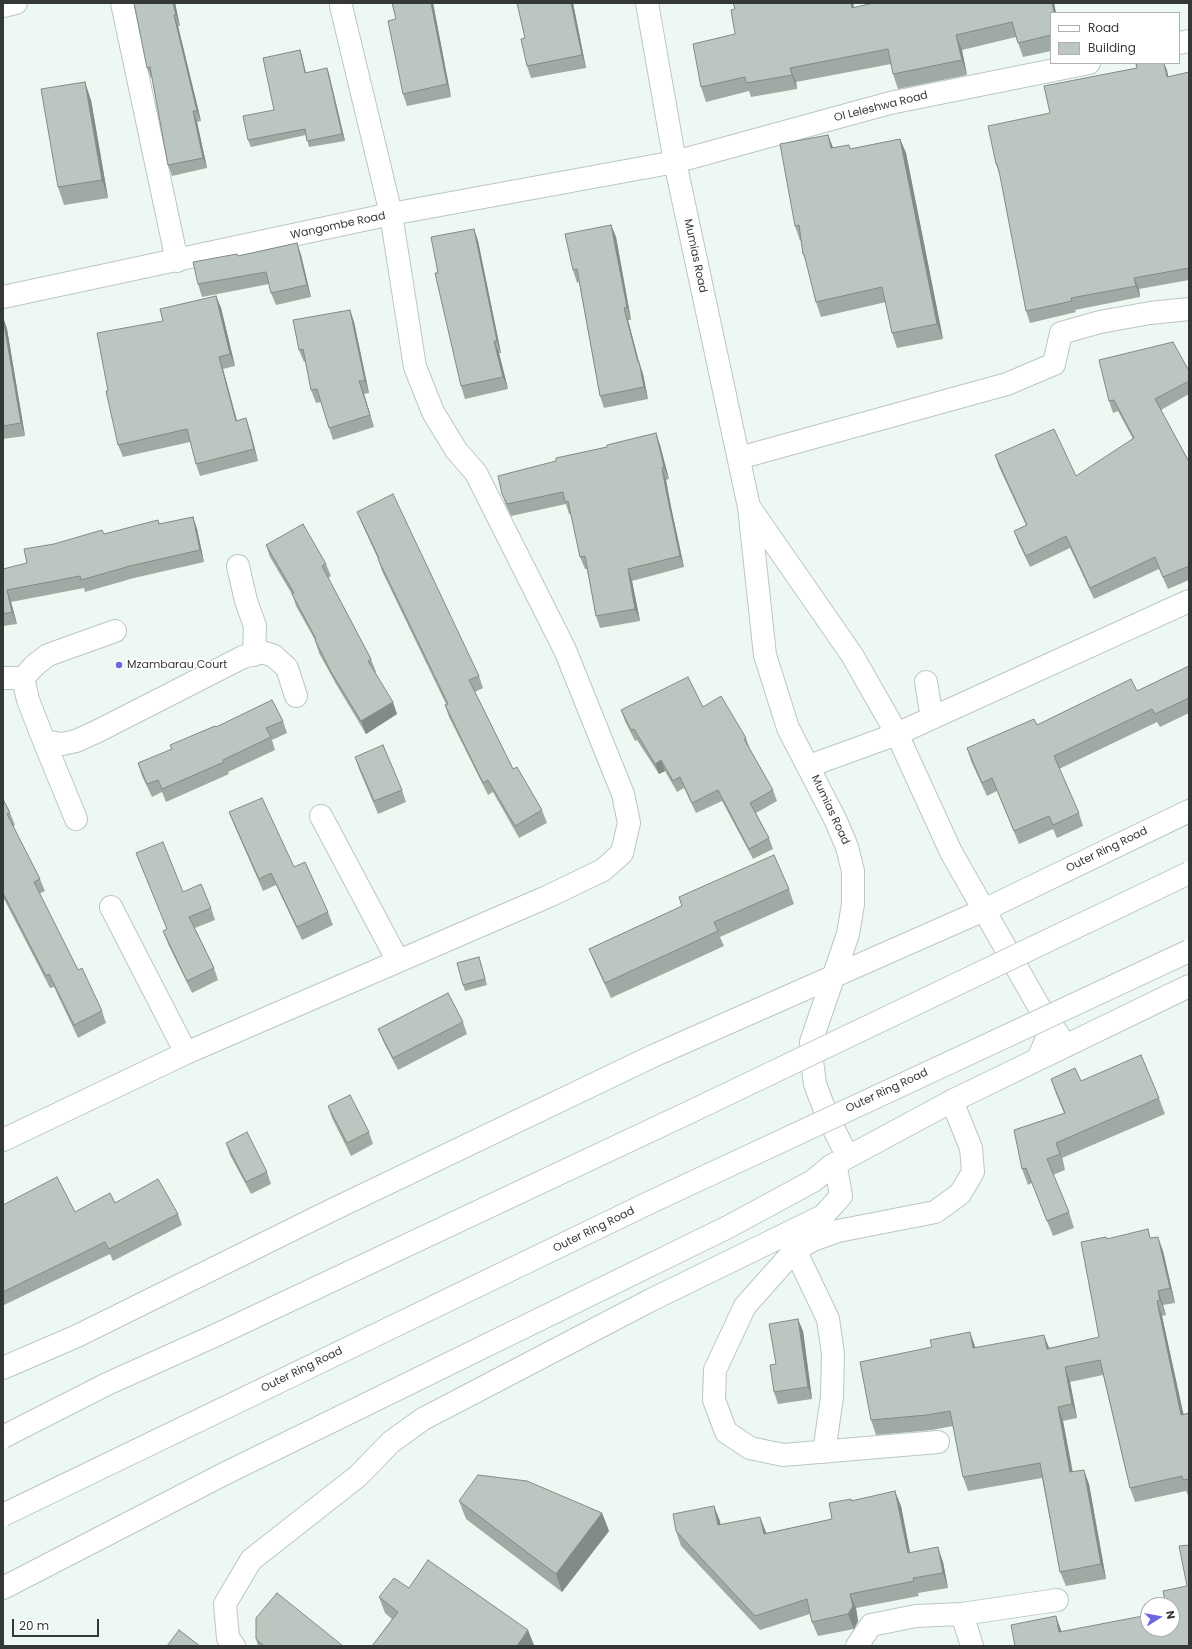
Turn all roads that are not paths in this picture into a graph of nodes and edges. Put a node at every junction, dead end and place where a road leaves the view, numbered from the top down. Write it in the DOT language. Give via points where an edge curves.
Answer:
graph roads {
  1 [pos="16,3"];
  2 [pos="122,3"];
  3 [pos="647,3"];
  4 [pos="3,6"];
  5 [pos="341,6"];
  6 [pos="1083,64"];
  7 [pos="676,162"];
  8 [pos="391,214"];
  9 [pos="177,261"];
  10 [pos="3,298"];
  11 [pos="1189,309"];
  12 [pos="739,458"];
  13 [pos="749,507"];
  14 [pos="238,566"];
  15 [pos="1189,601"];
  16 [pos="115,631"];
  17 [pos="254,655"];
  18 [pos="13,678"];
  19 [pos="926,682"];
  20 [pos="296,696"];
  21 [pos="932,718"];
  22 [pos="897,734"];
  23 [pos="44,741"];
  24 [pos="809,766"];
  25 [pos="1189,811"];
  26 [pos="321,816"];
  27 [pos="76,819"];
  28 [pos="1189,873"];
  29 [pos="111,907"];
  30 [pos="984,910"];
  31 [pos="1189,951"];
  32 [pos="398,961"];
  33 [pos="833,977"];
  34 [pos="1189,986"];
  35 [pos="1038,1005"];
  36 [pos="1066,1046"];
  37 [pos="186,1053"];
  38 [pos="1038,1060"];
  39 [pos="952,1101"];
  40 [pos="3,1140"];
  41 [pos="839,1162"];
  42 [pos="795,1250"];
  43 [pos="3,1368"];
  44 [pos="3,1436"];
  45 [pos="938,1442"];
  46 [pos="824,1452"];
  47 [pos="3,1515"];
  48 [pos="3,1588"];
  49 [pos="1057,1600"];
  50 [pos="962,1614"];
  51 [pos="234,1646"];
  52 [pos="857,1646"];
  53 [pos="972,1646"];
  1 -- 4 [label="main road"];
  2 -- 9 [label="main road"];
  3 -- 7 [label="main road, Mumias Road"];
  5 -- 8 [label="main road"];
  6 -- 7 [label="main road, Ol Leleshwa Road" via="890,103"];
  7 -- 8 [label="main road, Wangombe Road"];
  7 -- 12 [label="main road, Mumias Road"];
  8 -- 9 [label="main road, Wangombe Road"];
  8 -- 32 [label="main road" via="415,367 430,406 456,450 476,473 565,650 623,794 629,823 622,853 603,870"];
  9 -- 10 [label="main road, Wangombe Road"];
  11 -- 12 [label="main road" via="1100,322 1061,333 1054,364 1007,384"];
  12 -- 13 [label="main road, Mumias Road"];
  13 -- 22 [label="main road, Mumias Road" via="852,655"];
  13 -- 24 [label="main road, Mumias Road" via="765,655 788,728"];
  14 -- 17 [label="main road" via="255,626"];
  15 -- 21 [label="main road"];
  16 -- 18 [label="main road" via="48,655"];
  17 -- 20 [label="main road" via="262,652 274,656 287,668"];
  17 -- 23 [label="main road" via="243,657 76,741 62,744"];
  18 -- 23 [label="main road" via="28,700"];
  19 -- 21 [label="main road"];
  21 -- 22 [label="main road"];
  22 -- 24 [label="main road"];
  22 -- 30 [label="main road, Mumias Road" via="951,852"];
  23 -- 27 [label="main road"];
  24 -- 33 [label="main road, Mumias Road" via="839,827 853,871 853,904 848,934"];
  25 -- 30 [label="main road, Outer Ring Road"];
  26 -- 32 [label="main road"];
  28 -- 44 [label="main road, bridge" via="685,1115 107,1384"];
  29 -- 37 [label="main road"];
  30 -- 33 [label="main road, Outer Ring Road"];
  30 -- 35 [label="main road, Mumias Road"];
  31 -- 47 [label="main road, Outer Ring Road, bridge" via="648,1204"];
  32 -- 37 [label="main road"];
  33 -- 41 [label="main road, Mumias Road" via="811,1042 815,1084 827,1116"];
  33 -- 43 [label="main road, Outer Ring Road" via="653,1056 76,1336"];
  34 -- 36 [label="main road"];
  35 -- 36 [label="main road, Mumias Road"];
  35 -- 38 [label="main road" via="1051,1030"];
  36 -- 38 [label="main road"];
  37 -- 40 [label="main road"];
  38 -- 39 [label="main road"];
  39 -- 41 [label="main road"];
  39 -- 42 [label="main road" via="972,1148 973,1172 960,1194 935,1212 838,1231"];
  41 -- 48 [label="main road" via="813,1181 721,1230 226,1473"];
  41 -- 51 [label="main road, Mumias Road" via="837,1173 841,1196 823,1216 651,1300 444,1408 423,1419 391,1442 358,1476 251,1560 225,1604 228,1638"];
  42 -- 46 [label="main road" via="828,1319 832,1347 832,1397"];
  42 -- 46 [label="main road" via="745,1306 715,1370 714,1400 726,1432 750,1448 783,1455"];
  45 -- 46 [label="main road"];
  49 -- 50 [label="main road"];
  50 -- 52 [label="main road" via="916,1616 871,1625"];
  50 -- 53 [label="main road"];
}
